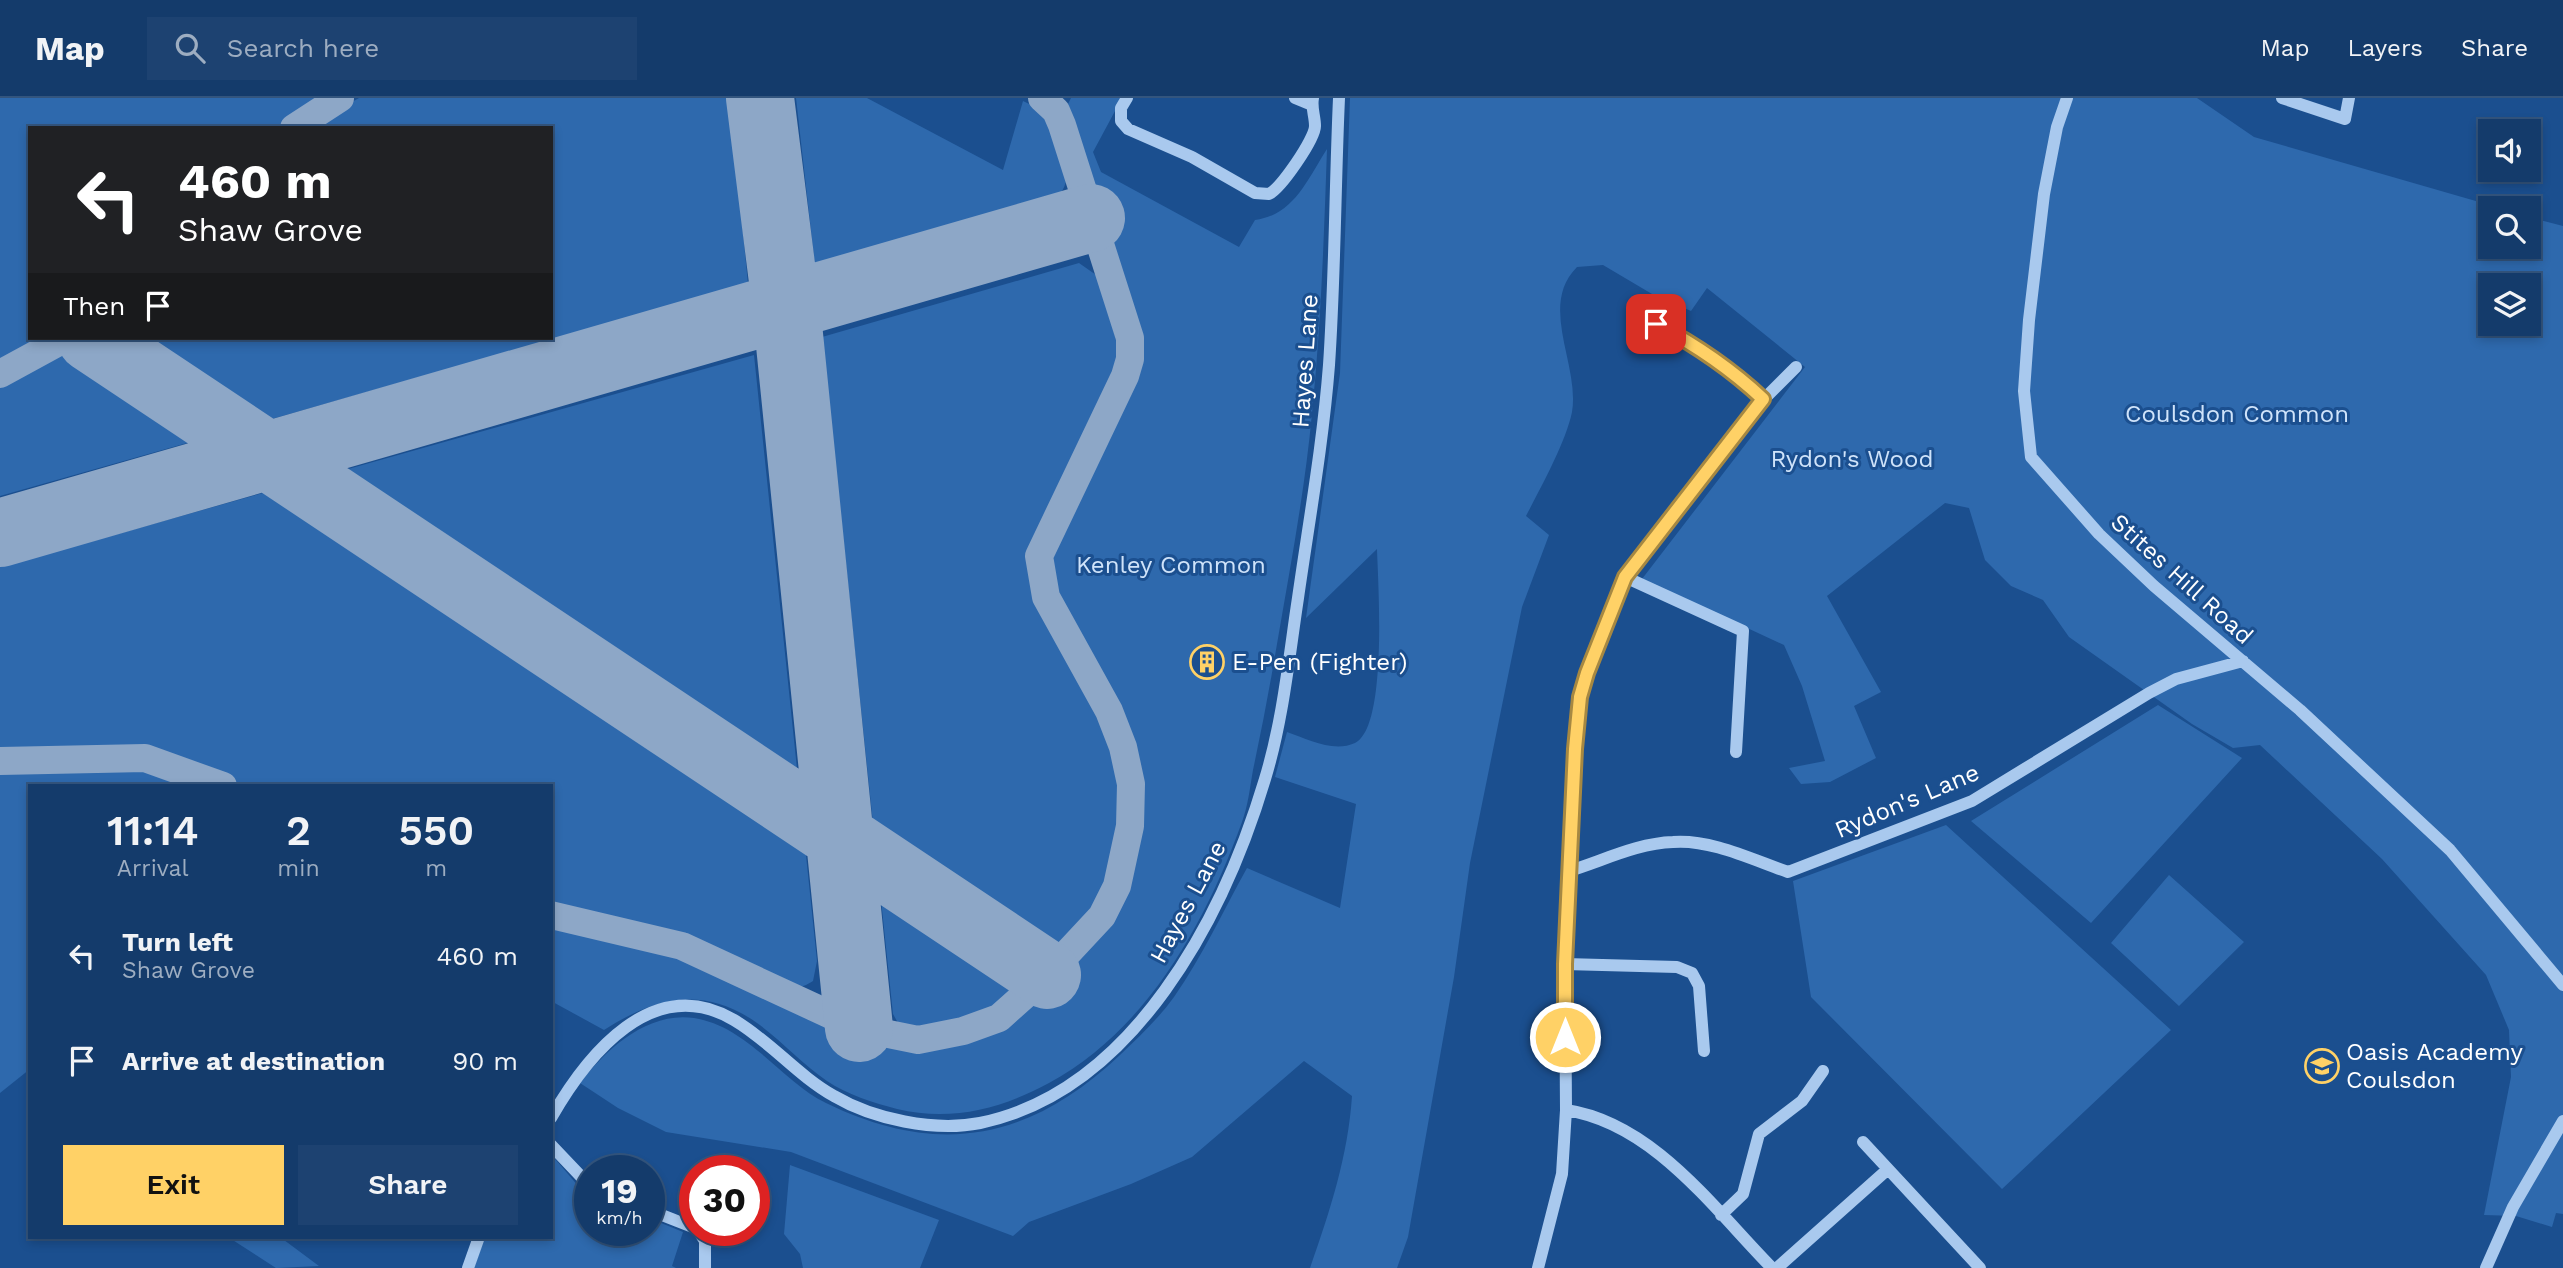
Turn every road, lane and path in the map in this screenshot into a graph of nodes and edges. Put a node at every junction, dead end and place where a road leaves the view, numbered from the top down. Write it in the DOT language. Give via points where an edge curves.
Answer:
graph roads {
  1 [pos="1127,98"];
  2 [pos="1295,98"];
  3 [pos="1339,98"];
  4 [pos="2067,98"];
  5 [pos="2282,98"];
  6 [pos="2349,98"];
  7 [pos="1312,102"];
  8 [pos="1656,324"];
  9 [pos="1796,367"];
  10 [pos="1763,399"];
  11 [pos="1625,577"];
  12 [pos="2242,661"];
  13 [pos="1736,752"];
  14 [pos="1569,872"];
  15 [pos="1565,964"];
  16 [pos="2563,985"];
  17 [pos="1703,1051"];
  18 [pos="1823,1071"];
  19 [pos="1566,1110"];
  20 [pos="553,1114"];
  21 [pos="2563,1121"];
  22 [pos="1863,1142"];
  23 [pos="553,1147"];
  24 [pos="574,1169"];
  25 [pos="1887,1170"];
  26 [pos="1720,1216"];
  27 [pos="478,1239"];
  28 [pos="705,1246"];
  29 [pos="468,1268"];
  30 [pos="705,1268"];
  31 [pos="1538,1268"];
  32 [pos="1772,1268"];
  33 [pos="1777,1268"];
  34 [pos="1980,1268"];
  35 [pos="2486,1268"];
  1 -- 7 [label="street" via="1121,121 1128,129 1192,157 1255,193 1269,194 1283,183 1308,146 1315,128"];
  2 -- 7 [label="street"];
  3 -- 20 [label="street, Hayes Lane" via="1329,365 1280,712 1266,775 1239,857 1182,965 1153,1005 1086,1073 1050,1097 977,1124 904,1121 866,1111 831,1096 731,1017 697,1007 666,1009 624,1028 594,1052"];
  4 -- 12 [label="street, Stites Hill Road" via="2044,194 2029,320 2024,391 2031,457 2099,534"];
  5 -- 6 [label="street" via="2344,120"];
  8 -- 10 [label="street" via="1735,372"];
  9 -- 10 [label="street"];
  10 -- 11 [label="street"];
  11 -- 13 [label="street" via="1743,631"];
  11 -- 14 [label="street" via="1580,697"];
  12 -- 14 [label="street, Rydon's Lane" via="2176,679 2149,693 1972,801 1788,872 1717,848 1674,841"];
  12 -- 16 [label="street, Stites Hill Road" via="2450,850"];
  14 -- 15 [label="street"];
  15 -- 17 [label="street" via="1677,967 1692,973 1699,986"];
  15 -- 19 [label="street"];
  18 -- 26 [label="street" via="1802,1101 1759,1134 1743,1194"];
  19 -- 26 [label="street" via="1594,1114 1658,1152"];
  19 -- 31 [label="street" via="1562,1174"];
  21 -- 35 [label="street" via="2513,1207"];
  22 -- 25 [label="street"];
  23 -- 24 [label="street"];
  25 -- 33 [label="street"];
  25 -- 34 [label="street"];
  26 -- 32 [label="street"];
  27 -- 29 [label="street"];
  28 -- 30 [label="street"];
}
